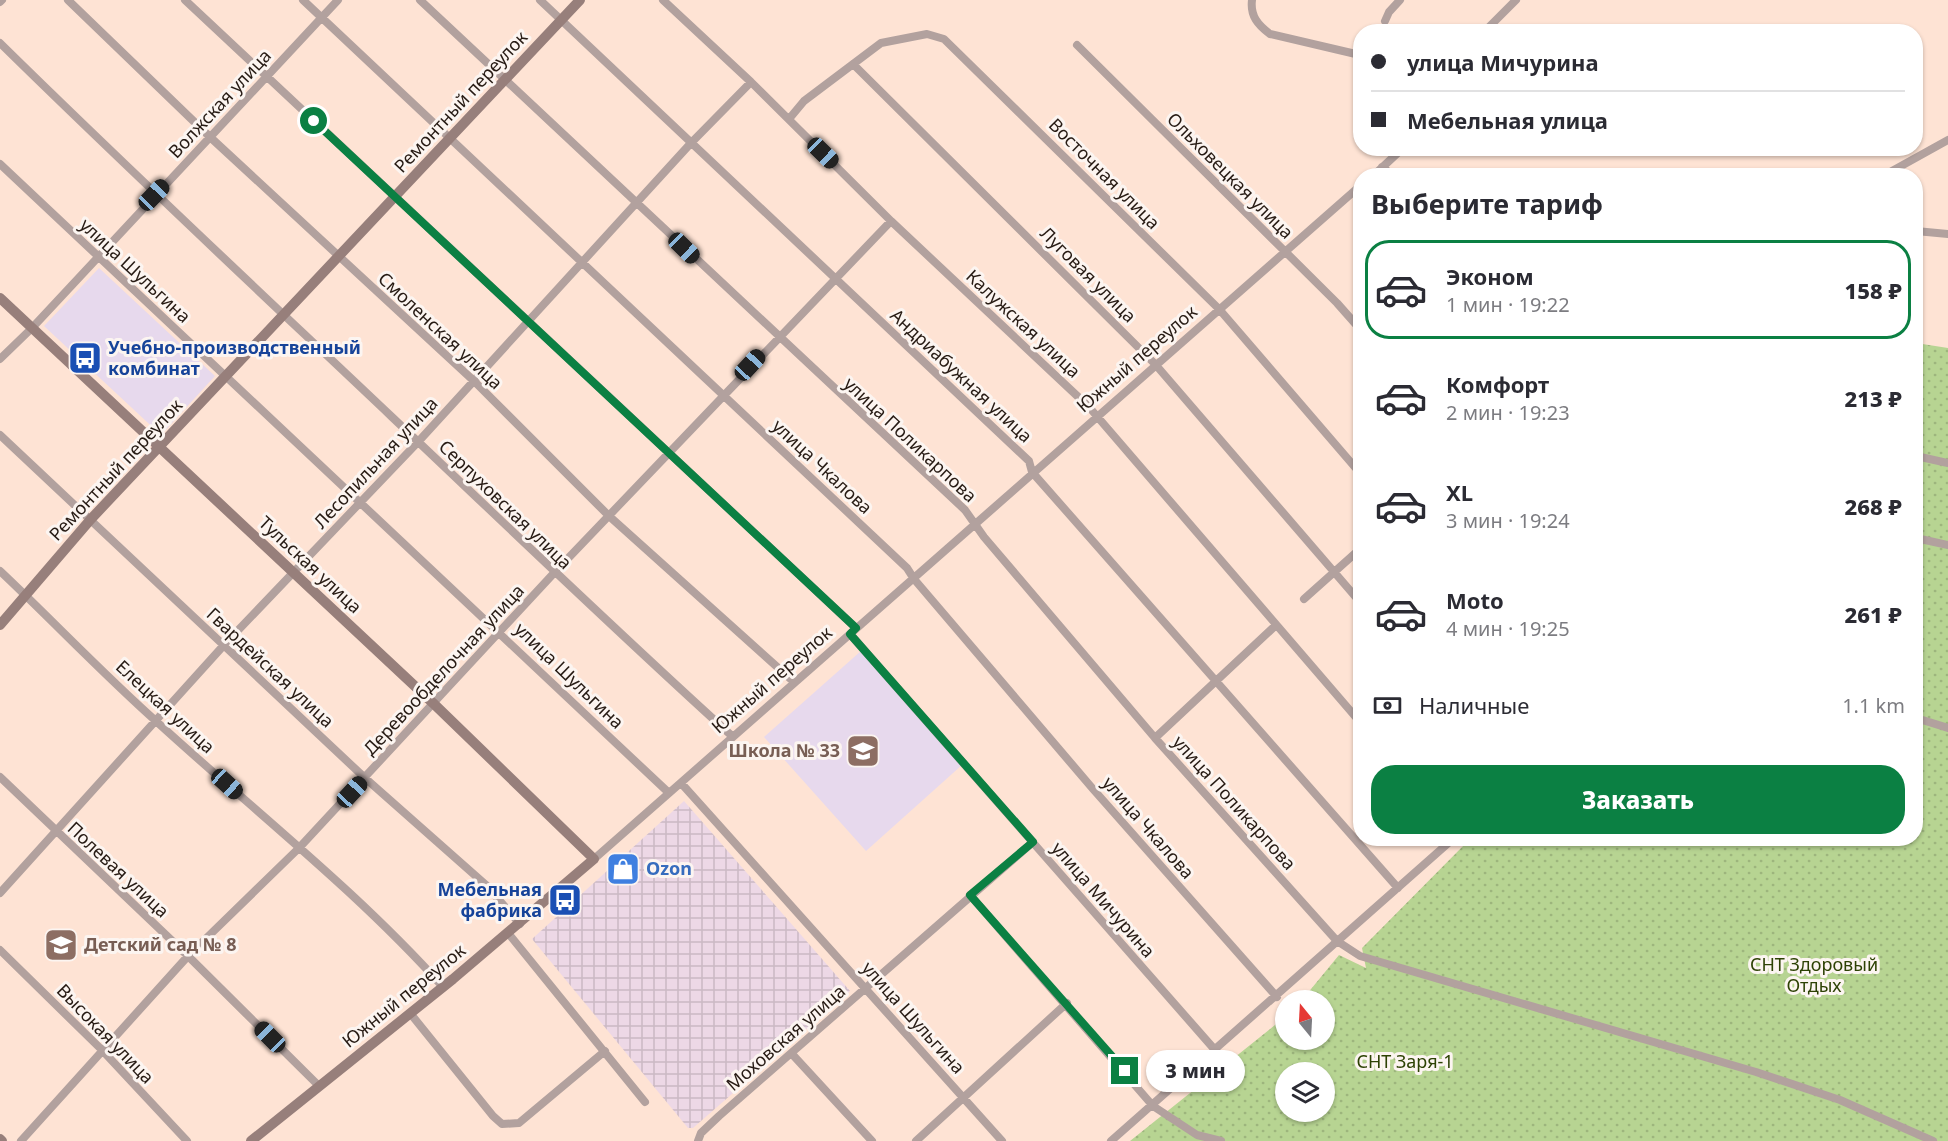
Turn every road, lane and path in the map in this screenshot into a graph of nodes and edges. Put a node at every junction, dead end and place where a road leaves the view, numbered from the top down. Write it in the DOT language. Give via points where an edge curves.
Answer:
graph roads {
  1 [pos="68,0"];
  2 [pos="185,0"];
  3 [pos="303,0"];
  4 [pos="338,0"];
  5 [pos="420,0"];
  6 [pos="540,0"];
  7 [pos="580,0"];
  8 [pos="663,0"];
  9 [pos="1400,0"];
  10 [pos="1516,0"];
  11 [pos="1252,2"];
  12 [pos="321,18"];
  13 [pos="561,20"];
  14 [pos="1385,21"];
  15 [pos="1492,24"];
  16 [pos="0,43"];
  17 [pos="1077,45"];
  18 [pos="1353,53"];
  19 [pos="852,64"];
  20 [pos="266,76"];
  21 [pos="506,79"];
  22 [pos="751,82"];
  23 [pos="789,119"];
  24 [pos="210,137"];
  25 [pos="449,138"];
  26 [pos="1948,140"];
  27 [pos="691,143"];
  28 [pos="1923,154"];
  29 [pos="1394,156"];
  30 [pos="1919,156"];
  31 [pos="0,164"];
  32 [pos="1382,167"];
  33 [pos="1897,168"];
  34 [pos="1353,192"];
  35 [pos="154,195"];
  36 [pos="394,197"];
  37 [pos="637,204"];
  38 [pos="891,220"];
  39 [pos="1923,232"];
  40 [pos="1948,234"];
  41 [pos="1284,251"];
  42 [pos="98,256"];
  43 [pos="337,256"];
  44 [pos="584,262"];
  45 [pos="835,279"];
  46 [pos="0,298"];
  47 [pos="1219,309"];
  48 [pos="282,313"];
  49 [pos="528,322"];
  50 [pos="1353,323"];
  51 [pos="32,328"];
  52 [pos="778,336"];
  53 [pos="0,359"];
  54 [pos="1155,364"];
  55 [pos="225,376"];
  56 [pos="474,381"];
  57 [pos="723,394"];
  58 [pos="1096,416"];
  59 [pos="0,435"];
  60 [pos="418,442"];
  61 [pos="159,448"];
  62 [pos="669,454"];
  63 [pos="1923,458"];
  64 [pos="1948,463"];
  65 [pos="1353,465"];
  66 [pos="1032,472"];
  67 [pos="361,501"];
  68 [pos="609,516"];
  69 [pos="91,519"];
  70 [pos="975,524"];
  71 [pos="1923,540"];
  72 [pos="1948,545"];
  73 [pos="1353,555"];
  74 [pos="0,571"];
  75 [pos="1334,572"];
  76 [pos="294,573"];
  77 [pos="554,573"];
  78 [pos="914,579"];
  79 [pos="1353,594"];
  80 [pos="26,595"];
  81 [pos="1304,599"];
  82 [pos="0,625"];
  83 [pos="1275,626"];
  84 [pos="853,631"];
  85 [pos="501,633"];
  86 [pos="224,645"];
  87 [pos="1215,680"];
  88 [pos="794,682"];
  89 [pos="434,704"];
  90 [pos="1353,714"];
  91 [pos="1923,720"];
  92 [pos="155,721"];
  93 [pos="1948,728"];
  94 [pos="732,736"];
  95 [pos="1155,738"];
  96 [pos="0,777"];
  97 [pos="365,778"];
  98 [pos="681,783"];
  99 [pos="669,793"];
  100 [pos="54,832"];
  101 [pos="1353,837"];
  102 [pos="1033,842"];
  103 [pos="1361,846"];
  104 [pos="1445,846"];
  105 [pos="299,848"];
  106 [pos="594,859"];
  107 [pos="1398,888"];
  108 [pos="0,893"];
  109 [pos="970,895"];
  110 [pos="520,924"];
  111 [pos="508,933"];
  112 [pos="1337,941"];
  113 [pos="0,950"];
  114 [pos="188,956"];
  115 [pos="443,987"];
  116 [pos="865,988"];
  117 [pos="1284,990"];
  118 [pos="1275,995"];
  119 [pos="1275,999"];
  120 [pos="1067,1003"];
  121 [pos="410,1013"];
  122 [pos="102,1050"];
  123 [pos="1215,1050"];
  124 [pos="605,1051"];
  125 [pos="792,1054"];
  126 [pos="319,1086"];
  127 [pos="964,1098"];
  128 [pos="645,1102"];
  129 [pos="1153,1106"];
  130 [pos="21,1141"];
  131 [pos="187,1141"];
  132 [pos="251,1141"];
  133 [pos="698,1141"];
  134 [pos="872,1141"];
  135 [pos="916,1141"];
  136 [pos="1002,1141"];
  137 [pos="1111,1141"];
  138 [pos="1221,1141"];
  139 [pos="1933,1141"];
  1 -- 24 [label="street, Смоленская улица"];
  2 -- 20 [label="street, улица Мичурина"];
  3 -- 12 [label="street, улица Чкалова"];
  4 -- 12 [label="street, Волжская улица"];
  5 -- 21 [label="street, улица Поликарпова"];
  6 -- 13 [label="street, Андриабужная улица"];
  7 -- 13 [label="main road, Ремонтный переулок"];
  8 -- 22 [label="street, Калужская улица"];
  9 -- 14 [label="street"];
  10 -- 15 [label="street"];
  11 -- 18 [label="street" via="1253,15 1270,34"];
  12 -- 20 [label="street, Волжская улица"];
  12 -- 25 [label="street, улица Чкалова"];
  13 -- 21 [label="main road, Ремонтный переулок"];
  13 -- 27 [label="street, Андриабужная улица"];
  16 -- 35 [label="street, Серпуховская улица"];
  17 -- 41 [label="street, Ольховецкая улица"];
  19 -- 23 [label="street, Восточная улица" via="804,101"];
  19 -- 47 [label="street, Восточная улица" via="881,44 927,34 944,39"];
  19 -- 54 [label="street, Луговая улица"];
  20 -- 24 [label="street, Волжская улица"];
  20 -- 36 [label="street, улица Мичурина"];
  21 -- 25 [label="main road, Ремонтный переулок"];
  21 -- 37 [label="street, улица Поликарпова"];
  22 -- 23 [label="street, Калужская улица"];
  22 -- 27 [label="street, Лесопильная улица"];
  23 -- 38 [label="street, Калужская улица"];
  24 -- 35 [label="street, Волжская улица"];
  24 -- 43 [label="street, Смоленская улица"];
  25 -- 36 [label="main road, Ремонтный переулок"];
  25 -- 44 [label="street, улица Чкалова"];
  26 -- 28 [label="street"];
  27 -- 37 [label="street, Лесопильная улица"];
  27 -- 45 [label="street, Андриабужная улица"];
  29 -- 32 [label="street"];
  30 -- 33 [label="street"];
  31 -- 42 [label="street, улица Шульгина"];
  34 -- 41 [label="street, Южный переулок"];
  35 -- 42 [label="street, Волжская улица"];
  35 -- 48 [label="street, Серпуховская улица"];
  36 -- 43 [label="main road, Ремонтный переулок"];
  36 -- 49 [label="street, улица Мичурина"];
  37 -- 44 [label="street, Лесопильная улица"];
  37 -- 52 [label="street, улица Поликарпова"];
  38 -- 45 [label="street, Деревообделочная улица"];
  38 -- 58 [label="street, Калужская улица"];
  39 -- 40 [label="street"];
  41 -- 47 [label="street, Южный переулок"];
  41 -- 50 [label="street, Ольховецкая улица"];
  42 -- 51 [label="street, Волжская улица"];
  42 -- 55 [label="street, улица Шульгина"];
  43 -- 48 [label="main road, Ремонтный переулок"];
  43 -- 56 [label="street, Смоленская улица"];
  44 -- 49 [label="street, Лесопильная улица"];
  44 -- 57 [label="street, улица Чкалова"];
  45 -- 52 [label="street, Деревообделочная улица"];
  45 -- 66 [label="street, Андриабужная улица" via="1029,461"];
  46 -- 51 [label="main road, Тульская улица"];
  47 -- 54 [label="street, Южный переулок"];
  47 -- 65 [label="street, Восточная улица"];
  48 -- 55 [label="main road, Ремонтный переулок"];
  48 -- 60 [label="street, Серпуховская улица"];
  49 -- 56 [label="street, Лесопильная улица"];
  49 -- 62 [label="street, улица Мичурина"];
  51 -- 53 [label="street, Волжская улица"];
  51 -- 61 [label="main road, Тульская улица"];
  52 -- 57 [label="street, Деревообделочная улица"];
  52 -- 70 [label="street, улица Поликарпова" via="965,510"];
  54 -- 58 [label="street, Южный переулок"];
  54 -- 75 [label="street, Луговая улица"];
  55 -- 61 [label="main road, Ремонтный переулок"];
  55 -- 67 [label="street, улица Шульгина"];
  56 -- 60 [label="street, Лесопильная улица"];
  56 -- 68 [label="street, Смоленская улица"];
  57 -- 62 [label="street, Деревообделочная улица"];
  57 -- 78 [label="street, улица Чкалова" via="907,567"];
  58 -- 66 [label="street, Южный переулок"];
  58 -- 83 [label="street, Калужская улица"];
  59 -- 69 [label="street, Гвардейская улица"];
  60 -- 67 [label="street, Лесопильная улица"];
  60 -- 77 [label="street, Серпуховская улица"];
  61 -- 69 [label="main road, Ремонтный переулок"];
  61 -- 76 [label="main road, Тульская улица"];
  62 -- 68 [label="street, Деревообделочная улица"];
  62 -- 84 [label="street, улица Мичурина"];
  63 -- 64 [label="street"];
  66 -- 70 [label="street, Южный переулок"];
  66 -- 87 [label="street, Андриабужная улица"];
  67 -- 76 [label="street, Лесопильная улица"];
  67 -- 85 [label="street, улица Шульгина"];
  68 -- 77 [label="street, Деревообделочная улица"];
  68 -- 88 [label="street, Смоленская улица"];
  69 -- 80 [label="main road, Ремонтный переулок"];
  69 -- 86 [label="street, Гвардейская улица"];
  70 -- 78 [label="street, Южный переулок"];
  70 -- 95 [label="street, улица Поликарпова"];
  71 -- 72 [label="street"];
  73 -- 75 [label="street"];
  74 -- 80 [label="street, Елецкая улица"];
  75 -- 79 [label="street, Луговая улица"];
  75 -- 81 [label="street"];
  76 -- 86 [label="street, Лесопильная улица"];
  76 -- 89 [label="main road, Тульская улица"];
  77 -- 85 [label="street, Деревообделочная улица"];
  77 -- 94 [label="street, Серпуховская улица"];
  78 -- 84 [label="street, Южный переулок"];
  78 -- 118 [label="street, улица Чкалова"];
  80 -- 82 [label="main road, Ремонтный переулок"];
  80 -- 92 [label="street, Елецкая улица"];
  83 -- 87 [label="street"];
  83 -- 90 [label="street, Калужская улица"];
  84 -- 88 [label="street, Южный переулок"];
  84 -- 102 [label="street, улица Мичурина"];
  85 -- 89 [label="street, Деревообделочная улица"];
  85 -- 99 [label="street, улица Шульгина"];
  86 -- 92 [label="street, Лесопильная улица"];
  86 -- 97 [label="street, Гвардейская улица"];
  87 -- 95 [label="street"];
  87 -- 101 [label="street, Андриабужная улица"];
  88 -- 94 [label="street, Южный переулок"];
  89 -- 97 [label="street, Деревообделочная улица"];
  89 -- 106 [label="main road, Тульская улица"];
  91 -- 93 [label="street"];
  92 -- 100 [label="street, Лесопильная улица"];
  92 -- 105 [label="street, Елецкая улица"];
  94 -- 98 [label="street, Южный переулок"];
  95 -- 112 [label="street, улица Поликарпова"];
  96 -- 100 [label="street, Полевая улица"];
  97 -- 105 [label="street, Деревообделочная улица"];
  97 -- 110 [label="street, Гвардейская улица" via="486,885"];
  98 -- 99 [label="street, Южный переулок"];
  98 -- 116 [label="street, улица Шульгина"];
  99 -- 106 [label="street, Южный переулок"];
  100 -- 108 [label="street, Лесопильная улица"];
  100 -- 114 [label="street, Полевая улица"];
  102 -- 109 [label="street, Моховская улица"];
  102 -- 123 [label="street, улица Мичурина"];
  103 -- 107 [label="street, Андриабужная улица"];
  104 -- 107 [label="street"];
  105 -- 114 [label="street, Деревообделочная улица"];
  105 -- 115 [label="street, Елецкая улица" via="378,918"];
  106 -- 110 [label="main road, Южный переулок"];
  107 -- 112 [label="street"];
  109 -- 116 [label="street, Моховская улица"];
  109 -- 120 [label="street"];
  110 -- 111 [label="main road, Южный переулок"];
  111 -- 115 [label="main road, Южный переулок"];
  111 -- 124 [label="street"];
  112 -- 117 [label="street"];
  112 -- 139 [label="street, улица Поликарпова" via="1360,956 1819,1093"];
  113 -- 122 [label="street, Высокая улица"];
  114 -- 122 [label="street, Деревообделочная улица"];
  114 -- 126 [label="street, Полевая улица"];
  115 -- 121 [label="main road, Южный переулок"];
  116 -- 125 [label="street, Моховская улица"];
  116 -- 127 [label="street, улица Шульгина"];
  119 -- 123 [label="street"];
  120 -- 127 [label="street"];
  120 -- 129 [label="street"];
  121 -- 124 [label="street" via="502,1124 519,1123"];
  121 -- 126 [label="main road, Южный переулок"];
  122 -- 130 [label="street, Деревообделочная улица"];
  122 -- 131 [label="street, Высокая улица"];
  123 -- 129 [label="street"];
  124 -- 128 [label="street"];
  125 -- 133 [label="street, Моховская улица" via="719,1116"];
  125 -- 134 [label="street"];
  126 -- 132 [label="main road, Южный переулок"];
  127 -- 135 [label="street"];
  127 -- 136 [label="street, улица Шульгина"];
  129 -- 137 [label="street"];
  129 -- 138 [label="street" via="1197,1135"];
}
